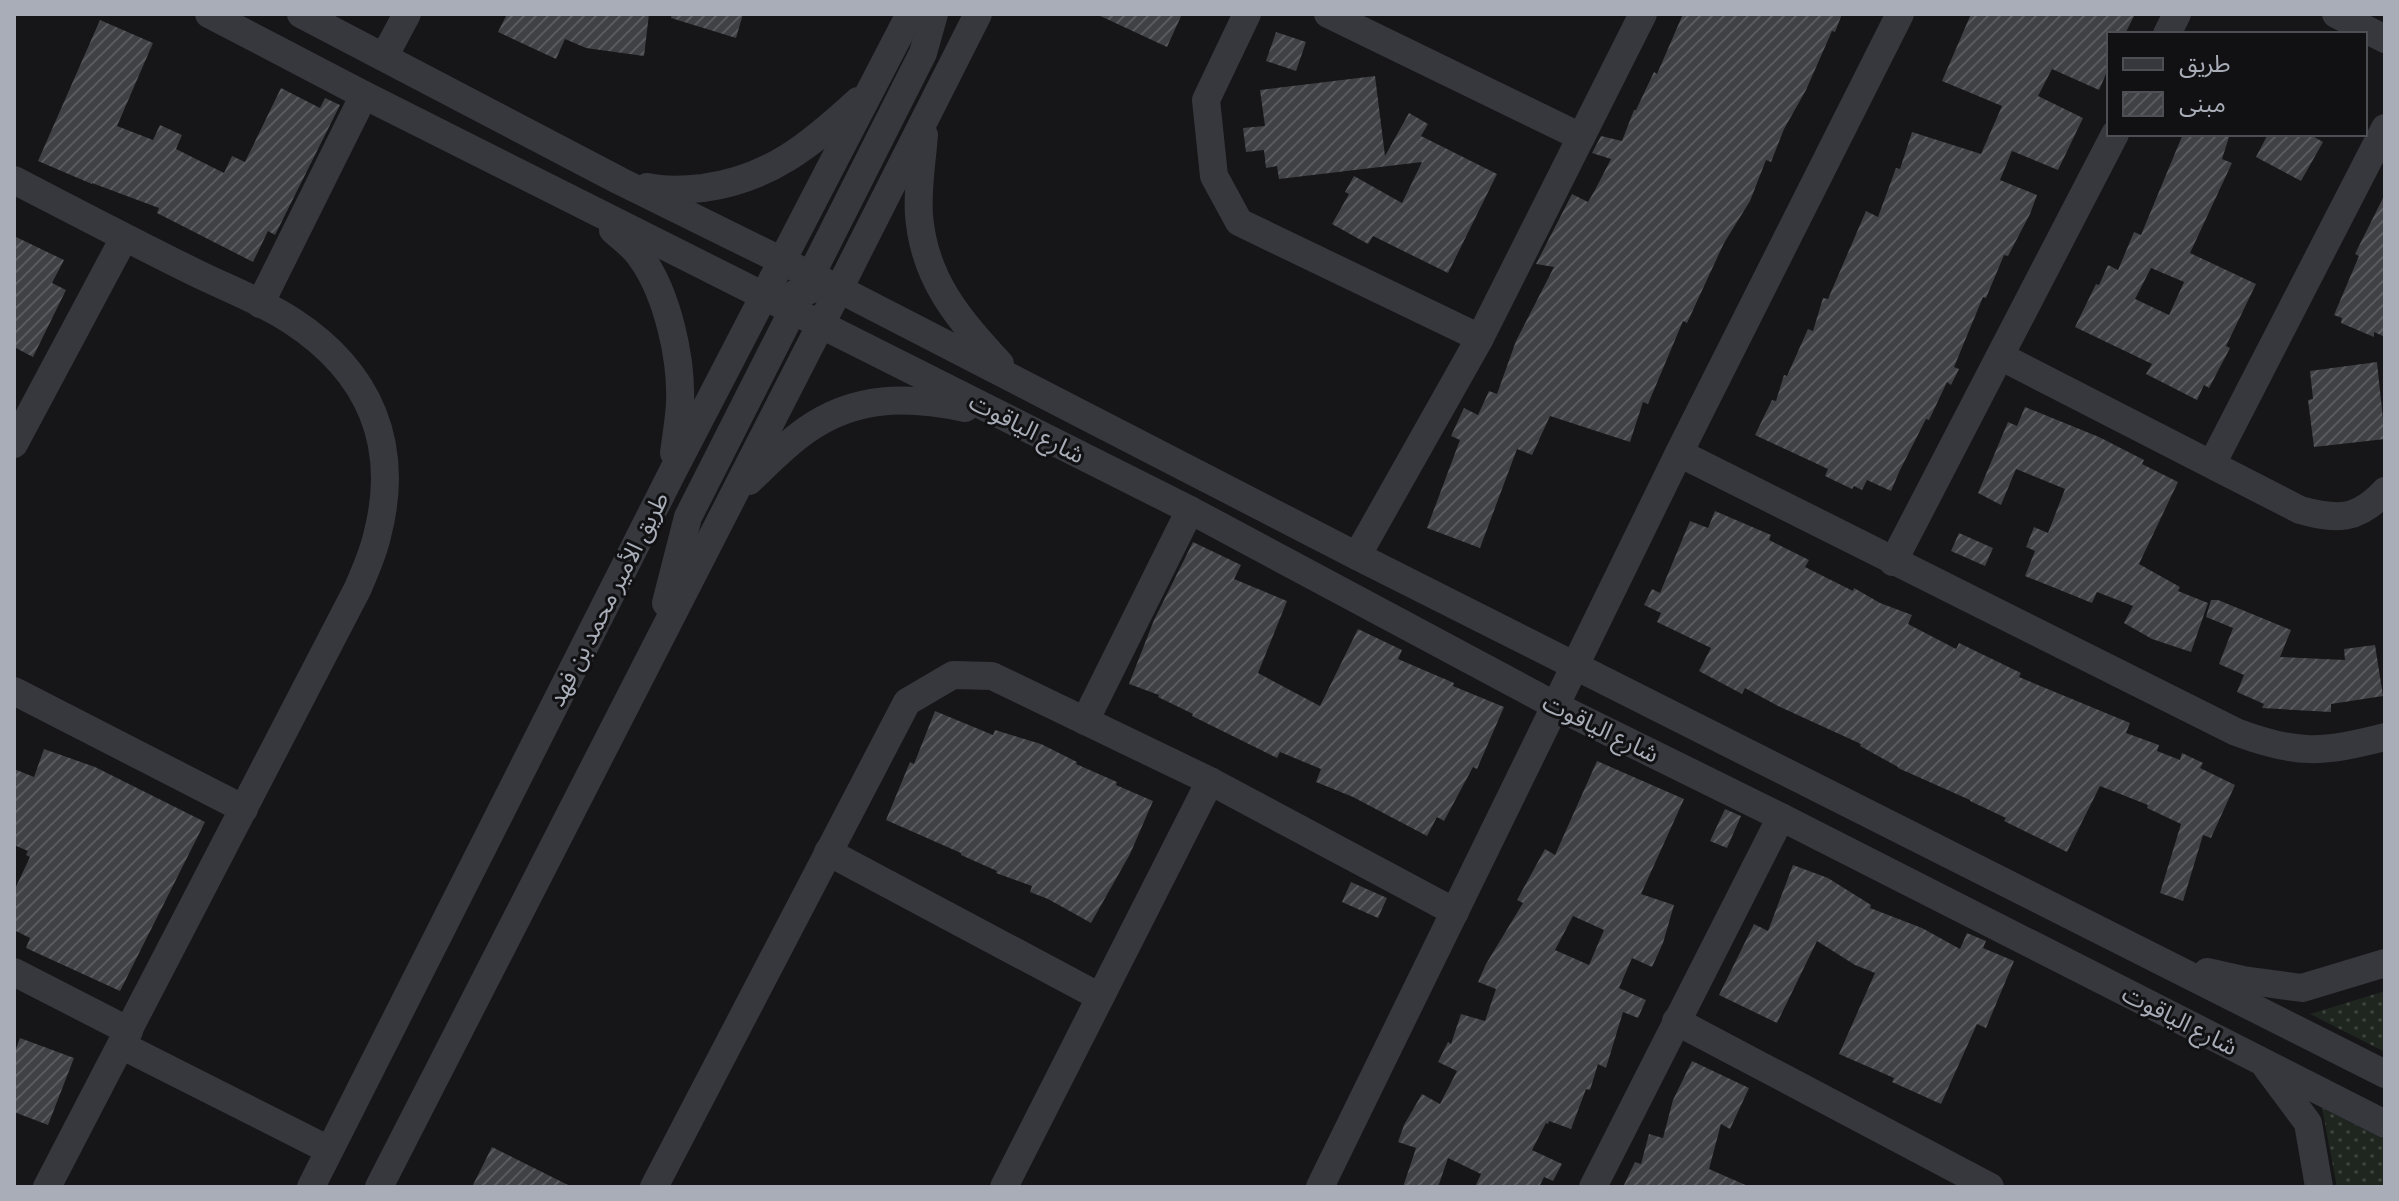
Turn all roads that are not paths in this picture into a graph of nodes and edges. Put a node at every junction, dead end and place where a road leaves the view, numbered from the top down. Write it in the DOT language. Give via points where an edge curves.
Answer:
graph roads {
  1 [pos="209,14"];
  2 [pos="301,14"];
  3 [pos="407,14"];
  4 [pos="910,14"];
  5 [pos="934,14"];
  6 [pos="978,14"];
  7 [pos="1247,14"];
  8 [pos="1328,14"];
  9 [pos="1643,14"];
  10 [pos="1900,14"];
  11 [pos="2177,14"];
  12 [pos="2336,14"];
  13 [pos="2168,32"];
  14 [pos="2385,39"];
  15 [pos="384,57"];
  16 [pos="871,90"];
  17 [pos="364,95"];
  18 [pos="926,118"];
  19 [pos="2385,128"];
  20 [pos="2114,136"];
  21 [pos="1581,137"];
  22 [pos="14,180"];
  23 [pos="620,181"];
  24 [pos="586,205"];
  25 [pos="124,238"];
  26 [pos="799,287"];
  27 [pos="839,289"];
  28 [pos="763,295"];
  29 [pos="260,304"];
  30 [pos="822,324"];
  31 [pos="1480,338"];
  32 [pos="2000,356"];
  33 [pos="1012,377"];
  34 [pos="1001,415"];
  35 [pos="14,444"];
  36 [pos="1679,453"];
  37 [pos="2212,464"];
  38 [pos="672,473"];
  39 [pos="2385,491"];
  40 [pos="734,495"];
  41 [pos="1190,510"];
  42 [pos="1357,556"];
  43 [pos="1893,562"];
  44 [pos="652,654"];
  45 [pos="1575,666"];
  46 [pos="14,691"];
  47 [pos="1556,706"];
  48 [pos="1085,721"];
  49 [pos="2385,737"];
  50 [pos="1210,781"];
  51 [pos="244,809"];
  52 [pos="1781,817"];
  53 [pos="828,852"];
  54 [pos="1455,912"];
  55 [pos="2385,963"];
  56 [pos="2167,964"];
  57 [pos="14,972"];
  58 [pos="1100,997"];
  59 [pos="1676,1021"];
  60 [pos="125,1038"];
  61 [pos="2262,1061"];
  62 [pos="2385,1074"];
  63 [pos="2385,1124"];
  64 [pos="329,1150"];
  65 [pos="47,1187"];
  66 [pos="311,1187"];
  67 [pos="379,1187"];
  68 [pos="654,1187"];
  69 [pos="1004,1187"];
  70 [pos="1320,1187"];
  71 [pos="1593,1187"];
  72 [pos="1990,1187"];
  73 [pos="2319,1187"];
  1 -- 17 [label="street"];
  2 -- 15 [label="street"];
  3 -- 15 [label="street"];
  4 -- 16 [label="street, طريق الأمير محمد بن فهد"];
  5 -- 26 [label="street" via="923,53"];
  6 -- 18 [label="street"];
  7 -- 31 [label="street" via="1206,100 1214,176 1239,222"];
  8 -- 21 [label="street"];
  9 -- 21 [label="street"];
  10 -- 36 [label="street"];
  11 -- 13 [label="street"];
  12 -- 14 [label="street"];
  15 -- 23 [label="street"];
  16 -- 23 [label="street" via="796,154 743,180 689,190"];
  16 -- 26 [label="street, طريق الأمير محمد بن فهد"];
  17 -- 24 [label="street"];
  17 -- 29 [label="street"];
  18 -- 27 [label="street"];
  18 -- 33 [label="street" via="919,214 930,265 955,313"];
  19 -- 37 [label="street"];
  20 -- 32 [label="street"];
  21 -- 31 [label="street"];
  22 -- 25 [label="street"];
  23 -- 26 [label="street"];
  24 -- 28 [label="street"];
  24 -- 38 [label="street" via="639,254 664,305 680,402"];
  25 -- 29 [label="street"];
  25 -- 35 [label="street"];
  26 -- 27 [label="street, شارع الياقوت"];
  26 -- 28 [label="street, طريق الأمير محمد بن فهد"];
  26 -- 28 [label="street"];
  26 -- 30 [label="street"];
  26 -- 44 [label="street" via="688,517"];
  27 -- 30 [label="street"];
  27 -- 33 [label="street, شارع الياقوت"];
  28 -- 38 [label="street, طريق الأمير محمد بن فهد"];
  29 -- 51 [label="street" via="329,348 362,390 378,425 386,463 377,538 358,588"];
  30 -- 34 [label="street, شارع الياقوت"];
  30 -- 40 [label="street"];
  31 -- 42 [label="street"];
  32 -- 37 [label="street"];
  32 -- 43 [label="street"];
  33 -- 42 [label="street, شارع الياقوت"];
  34 -- 40 [label="street" via="927,400 900,399 849,409 803,432"];
  34 -- 41 [label="street, شارع الياقوت"];
  36 -- 43 [label="street"];
  36 -- 45 [label="street"];
  37 -- 39 [label="street" via="2300,510 2327,518 2351,515"];
  38 -- 64 [label="street, طريق الأمير محمد بن فهد"];
  40 -- 44 [label="street"];
  41 -- 47 [label="street, شارع الياقوت"];
  41 -- 48 [label="street"];
  42 -- 45 [label="street, شارع الياقوت"];
  43 -- 49 [label="street" via="2265,743 2316,750"];
  44 -- 67 [label="street"];
  45 -- 47 [label="street"];
  45 -- 56 [label="street, شارع الياقوت"];
  46 -- 51 [label="street"];
  47 -- 52 [label="street, شارع الياقوت"];
  47 -- 54 [label="street"];
  48 -- 50 [label="street"];
  48 -- 53 [label="street" via="992,676 953,675 907,702"];
  50 -- 54 [label="street"];
  50 -- 58 [label="street"];
  51 -- 60 [label="street"];
  52 -- 59 [label="street"];
  52 -- 61 [label="street, شارع الياقوت"];
  53 -- 58 [label="street"];
  53 -- 68 [label="street"];
  54 -- 70 [label="street"];
  55 -- 56 [label="street" via="2302,988"];
  56 -- 62 [label="street, شارع الياقوت"];
  57 -- 60 [label="street"];
  58 -- 69 [label="street"];
  59 -- 71 [label="street"];
  59 -- 72 [label="street"];
  60 -- 64 [label="street"];
  60 -- 65 [label="street"];
  61 -- 63 [label="street, شارع الياقوت"];
  61 -- 73 [label="street" via="2308,1123"];
  64 -- 66 [label="street, طريق الأمير محمد بن فهد"];
}
